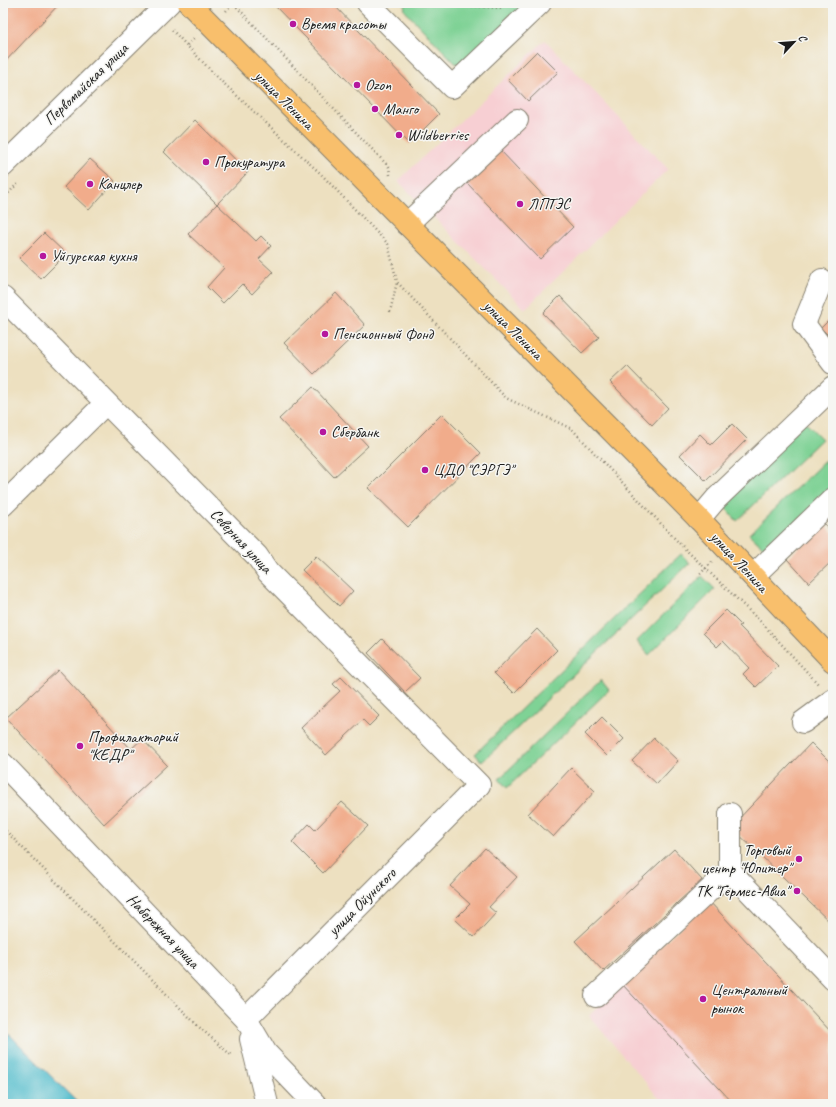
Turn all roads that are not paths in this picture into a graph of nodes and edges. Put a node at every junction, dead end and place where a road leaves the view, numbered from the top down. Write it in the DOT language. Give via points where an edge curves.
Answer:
graph roads {
  1 [pos="189,3"];
  2 [pos="378,6"];
  3 [pos="535,8"];
  4 [pos="162,10"];
  5 [pos="518,120"];
  6 [pos="3,166"];
  7 [pos="407,224"];
  8 [pos="822,280"];
  9 [pos="3,298"];
  10 [pos="833,363"];
  11 [pos="833,387"];
  12 [pos="106,403"];
  13 [pos="833,499"];
  14 [pos="3,505"];
  15 [pos="699,519"];
  16 [pos="753,576"];
  17 [pos="833,662"];
  18 [pos="828,694"];
  19 [pos="803,722"];
  20 [pos="3,764"];
  21 [pos="478,785"];
  22 [pos="730,814"];
  23 [pos="730,871"];
  24 [pos="833,978"];
  25 [pos="596,996"];
  26 [pos="246,1018"];
  27 [pos="267,1104"];
  28 [pos="315,1104"];
  1 -- 7 [label="main road, улица Ленина"];
  2 -- 3 [label="street" via="452,87"];
  4 -- 6 [label="street, Первомайская улица"];
  5 -- 7 [label="street"];
  7 -- 15 [label="main road, улица Ленина"];
  8 -- 10 [label="street" via="804,324"];
  9 -- 12 [label="street, Северная улица"];
  11 -- 15 [label="street" via="716,499"];
  12 -- 14 [label="street"];
  12 -- 21 [label="street, Северная улица"];
  13 -- 16 [label="street"];
  15 -- 16 [label="main road, улица Ленина"];
  16 -- 17 [label="main road, улица Ленина"];
  18 -- 19 [label="street"];
  20 -- 26 [label="street, Набережная улица"];
  21 -- 26 [label="street, улица Ойунского"];
  22 -- 23 [label="street"];
  23 -- 24 [label="street"];
  23 -- 25 [label="street"];
  26 -- 27 [label="street"];
  26 -- 28 [label="street, Набережная улица" via="266,1053"];
}
